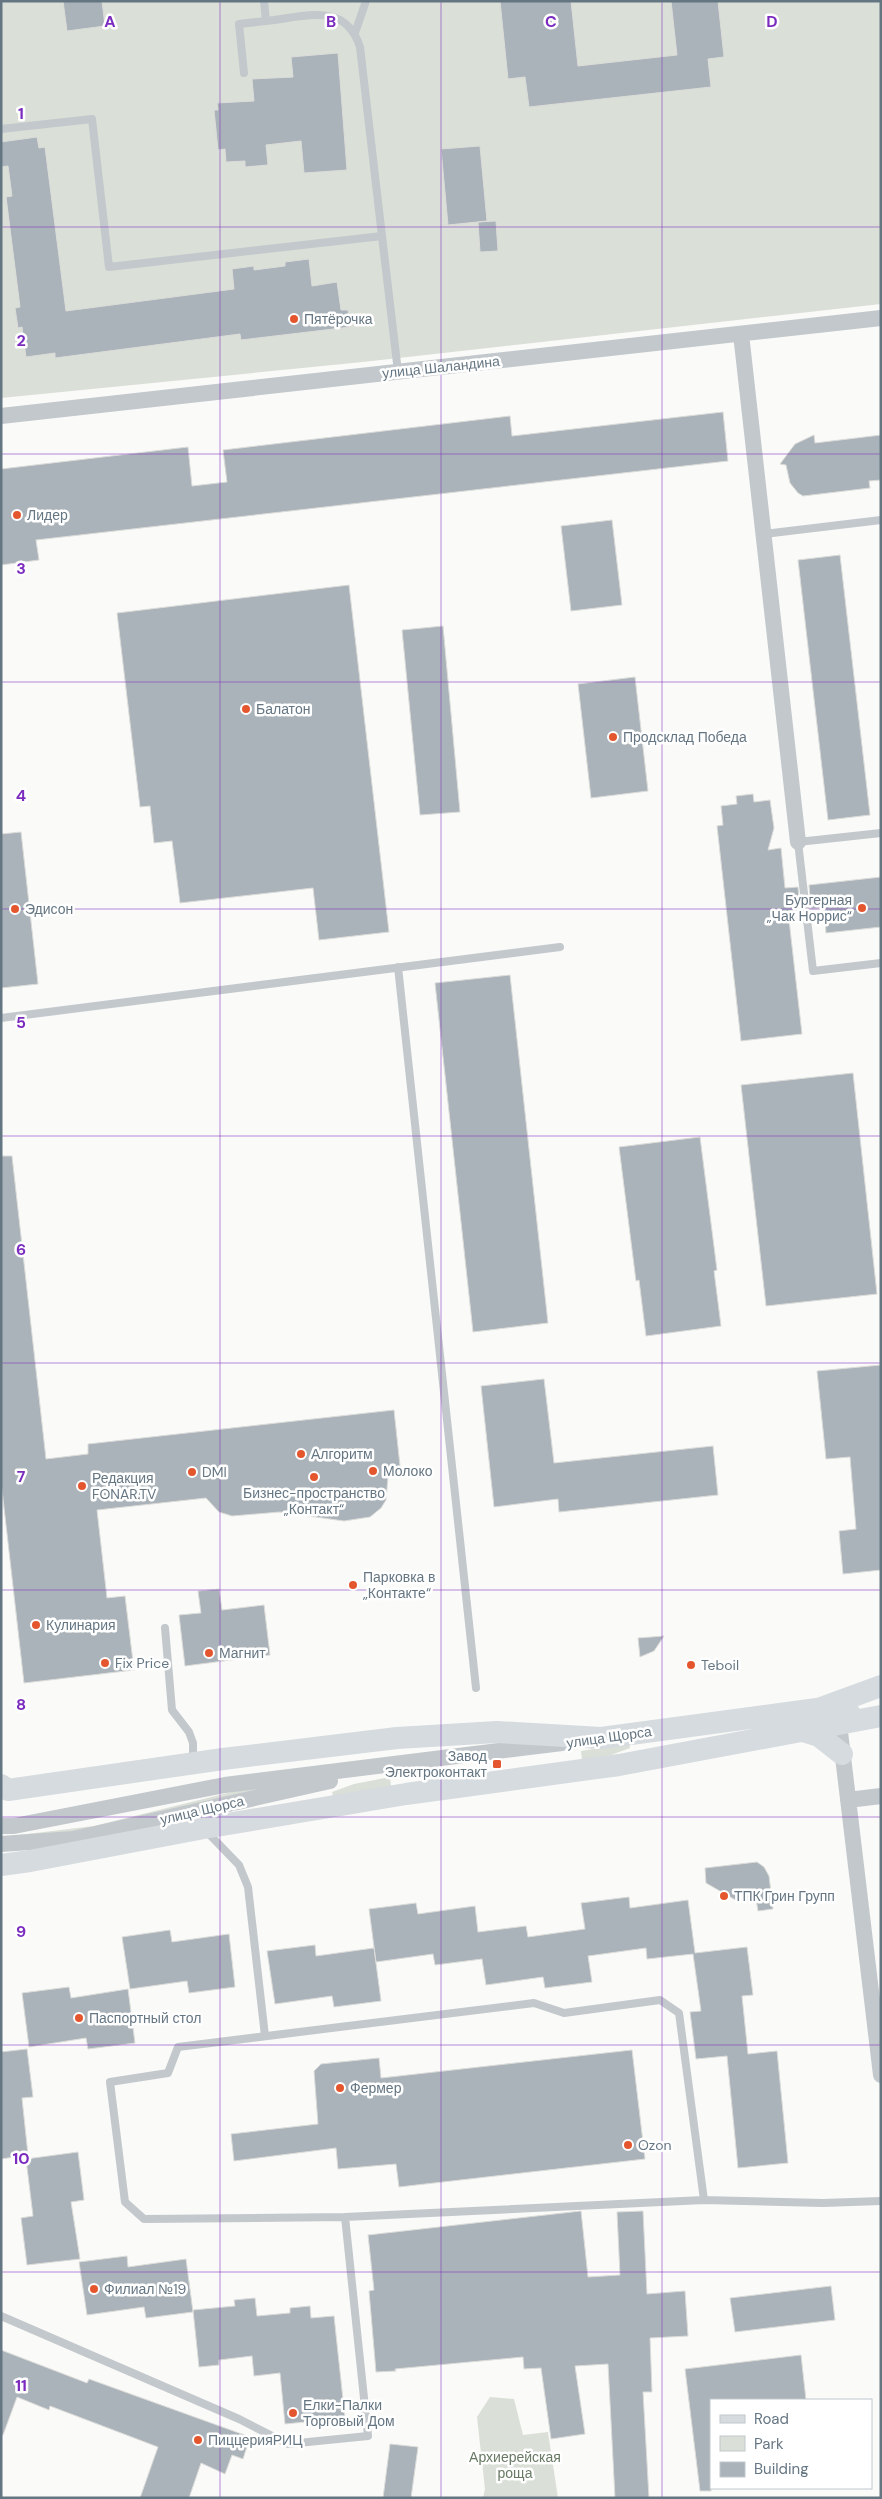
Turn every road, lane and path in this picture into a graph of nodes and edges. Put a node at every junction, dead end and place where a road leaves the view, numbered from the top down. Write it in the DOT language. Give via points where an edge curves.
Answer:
graph roads {
  1 [pos="264,1"];
  2 [pos="366,1"];
  3 [pos="266,21"];
  4 [pos="355,33"];
  5 [pos="244,73"];
  6 [pos="1,129"];
  7 [pos="382,236"];
  8 [pos="881,318"];
  9 [pos="741,334"];
  10 [pos="398,372"];
  11 [pos="1,416"];
  12 [pos="881,520"];
  13 [pos="764,534"];
  14 [pos="881,833"];
  15 [pos="798,842"];
  16 [pos="560,947"];
  17 [pos="881,963"];
  18 [pos="398,967"];
  19 [pos="1,1018"];
  20 [pos="165,1628"];
  21 [pos="881,1686"];
  22 [pos="476,1688"];
  23 [pos="830,1714"];
  24 [pos="876,1716"];
  25 [pos="800,1730"];
  26 [pos="601,1738"];
  27 [pos="842,1754"];
  28 [pos="400,1764"];
  29 [pos="188,1765"];
  30 [pos="4,1789"];
  31 [pos="881,1796"];
  32 [pos="848,1800"];
  33 [pos="1,1826"];
  34 [pos="204,1828"];
  35 [pos="1,1844"];
  36 [pos="1,1864"];
  37 [pos="876,2019"];
  38 [pos="265,2036"];
  39 [pos="881,2075"];
  40 [pos="704,2200"];
  41 [pos="881,2201"];
  42 [pos="345,2217"];
  43 [pos="1,2316"];
  1 -- 3 [label="lane"];
  2 -- 4 [label="lane"];
  3 -- 4 [label="lane" via="325,15 342,20"];
  3 -- 5 [label="lane" via="239,24"];
  4 -- 7 [label="lane" via="360,47"];
  6 -- 7 [label="lane" via="92,119 109,267"];
  7 -- 10 [label="lane"];
  8 -- 9 [label="street, улица Шаландина"];
  9 -- 10 [label="street, улица Шаландина"];
  9 -- 13 [label="street"];
  10 -- 11 [label="street, улица Шаландина"];
  12 -- 13 [label="lane"];
  13 -- 15 [label="street"];
  14 -- 15 [label="lane"];
  15 -- 17 [label="lane" via="813,971"];
  16 -- 18 [label="lane"];
  18 -- 19 [label="lane"];
  18 -- 22 [label="lane"];
  20 -- 29 [label="lane" via="172,1710 190,1732 193,1742 193,1754"];
  21 -- 23 [label="main road, улица Щорса"];
  23 -- 24 [label="main road, улица Щорса"];
  23 -- 25 [label="main road"];
  23 -- 26 [label="main road, улица Щорса"];
  23 -- 27 [label="street"];
  25 -- 27 [label="main road" via="819,1736"];
  25 -- 34 [label="main road" via="619,1765 406,1794"];
  26 -- 28 [label="street, улица Щорса"];
  26 -- 29 [label="main road" via="497,1732 410,1737"];
  27 -- 32 [label="street"];
  28 -- 33 [label="street, улица Щорса" via="225,1785"];
  28 -- 35 [label="street, улица Щорса" via="118,1830 73,1839"];
  29 -- 30 [label="main road"];
  31 -- 32 [label="street"];
  32 -- 37 [label="street"];
  34 -- 36 [label="main road"];
  34 -- 38 [label="lane" via="239,1865 248,1887"];
  37 -- 39 [label="street"];
  38 -- 40 [label="lane" via="534,2003 564,2013 660,2000 679,2013"];
  38 -- 42 [label="lane" via="178,2047 168,2073 110,2082 125,2202 144,2219"];
  40 -- 41 [label="lane" via="823,2204"];
  40 -- 42 [label="lane"];
  42 -- 43 [label="lane" via="368,2436 288,2444 239,2419"];
}
